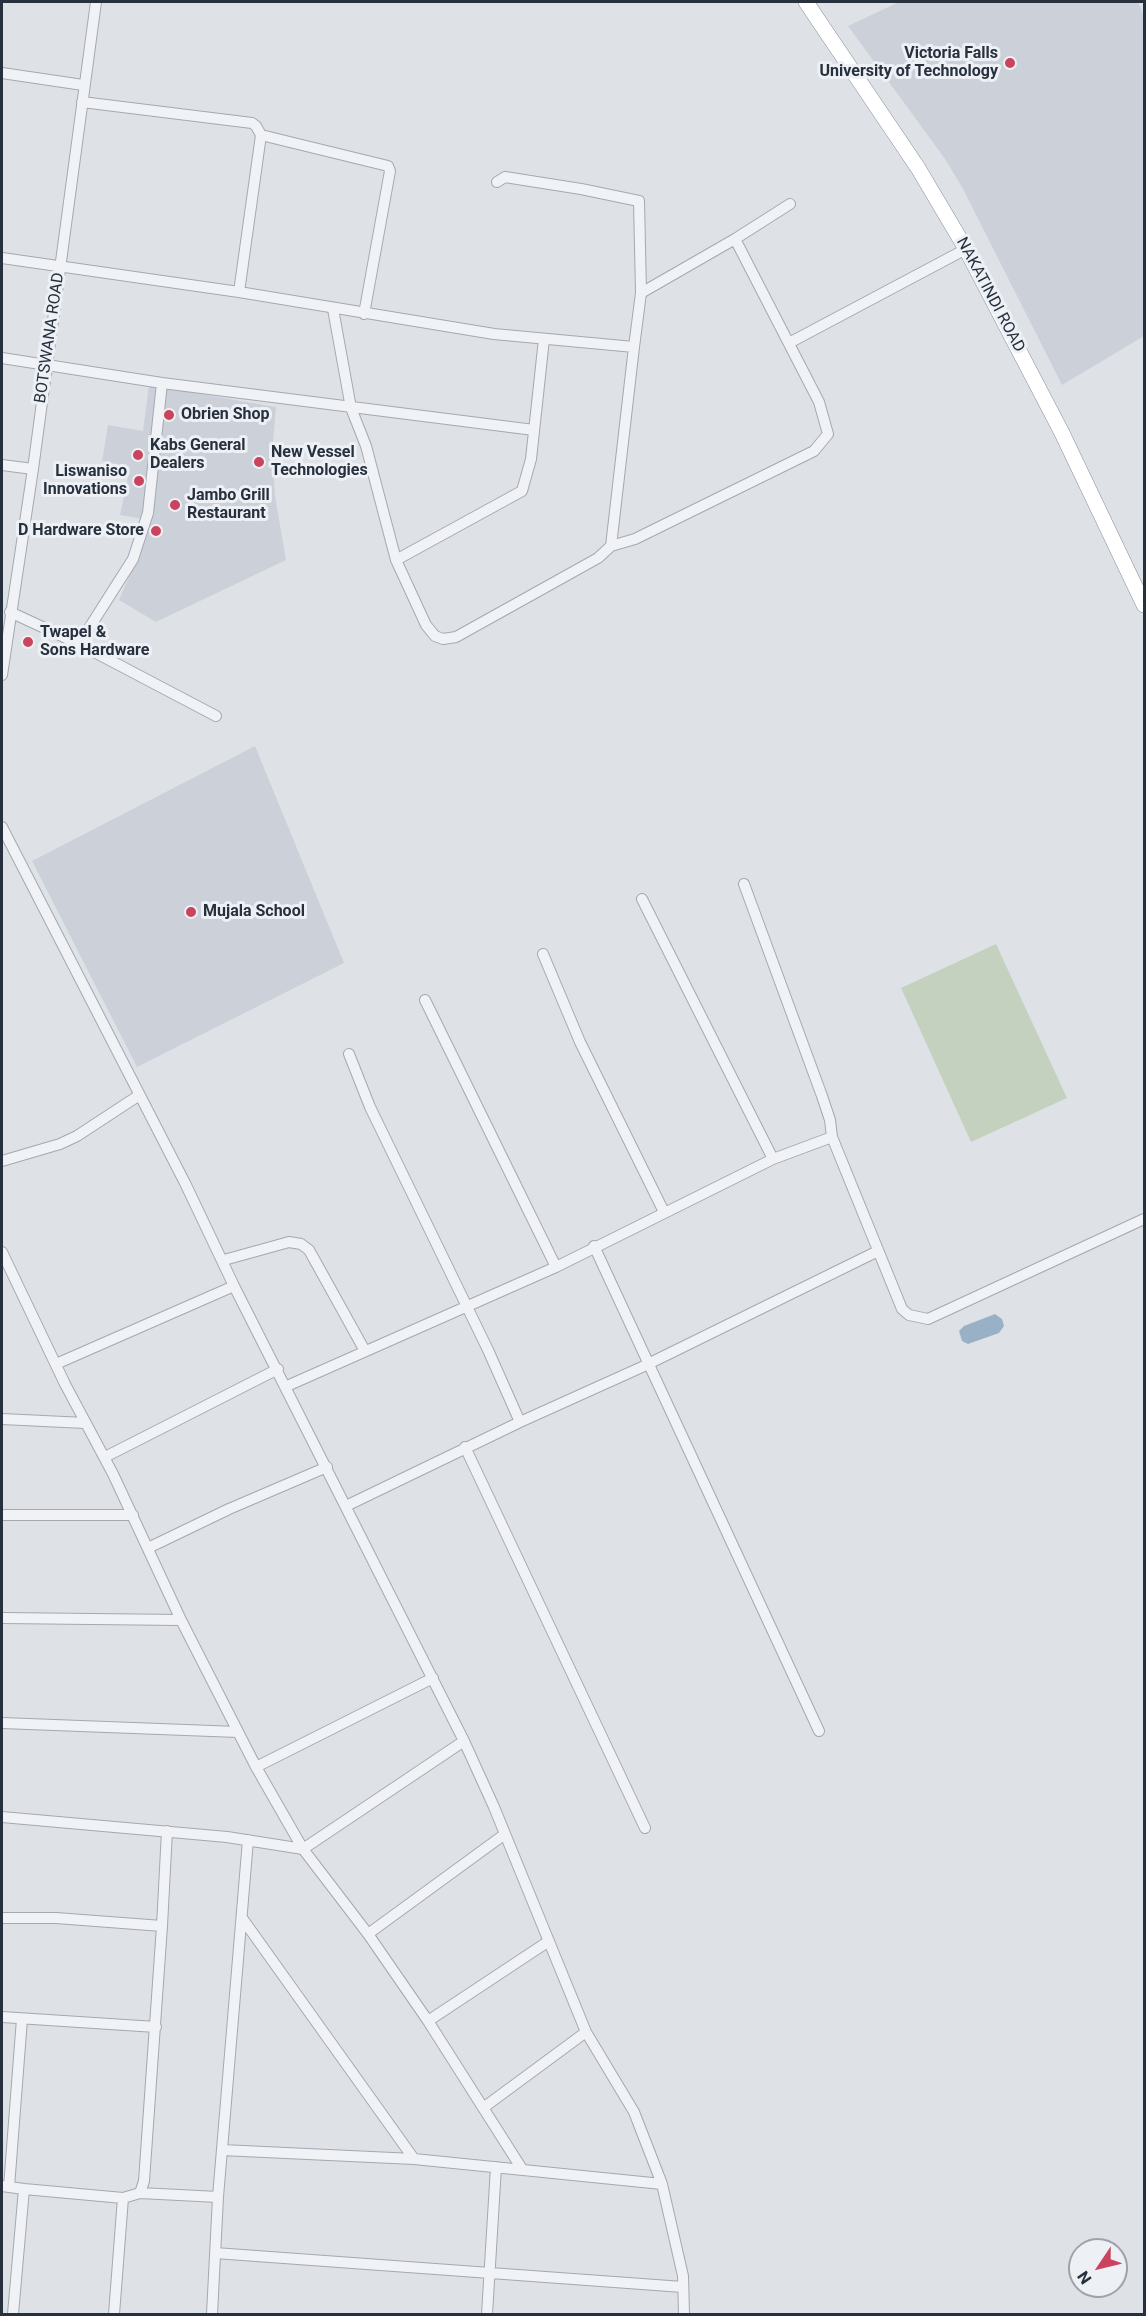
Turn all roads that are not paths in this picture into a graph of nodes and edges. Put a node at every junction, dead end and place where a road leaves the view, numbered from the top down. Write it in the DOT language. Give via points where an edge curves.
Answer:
graph roads {
  1 [pos="96,2"];
  2 [pos="806,2"];
  3 [pos="2,77"];
  4 [pos="84,85"];
  5 [pos="82,102"];
  6 [pos="261,135"];
  7 [pos="497,182"];
  8 [pos="790,204"];
  9 [pos="735,239"];
  10 [pos="966,249"];
  11 [pos="2,258"];
  12 [pos="59,267"];
  13 [pos="239,292"];
  14 [pos="640,293"];
  15 [pos="333,309"];
  16 [pos="364,314"];
  17 [pos="544,339"];
  18 [pos="789,343"];
  19 [pos="634,347"];
  20 [pos="2,358"];
  21 [pos="46,364"];
  22 [pos="162,383"];
  23 [pos="351,408"];
  24 [pos="534,430"];
  25 [pos="2,465"];
  26 [pos="33,469"];
  27 [pos="611,546"];
  28 [pos="396,560"];
  29 [pos="1144,605"];
  30 [pos="10,612"];
  31 [pos="79,644"];
  32 [pos="2,675"];
  33 [pos="216,716"];
  34 [pos="2,827"];
  35 [pos="744,884"];
  36 [pos="642,899"];
  37 [pos="543,954"];
  38 [pos="425,1000"];
  39 [pos="350,1054"];
  40 [pos="138,1096"];
  41 [pos="832,1137"];
  42 [pos="773,1159"];
  43 [pos="2,1161"];
  44 [pos="664,1212"];
  45 [pos="1144,1219"];
  46 [pos="594,1246"];
  47 [pos="878,1251"];
  48 [pos="2,1252"];
  49 [pos="224,1260"];
  50 [pos="556,1267"];
  51 [pos="234,1286"];
  52 [pos="466,1305"];
  53 [pos="365,1351"];
  54 [pos="650,1363"];
  55 [pos="56,1364"];
  56 [pos="278,1369"];
  57 [pos="287,1386"];
  58 [pos="2,1419"];
  59 [pos="519,1422"];
  60 [pos="85,1423"];
  61 [pos="465,1448"];
  62 [pos="105,1457"];
  63 [pos="327,1467"];
  64 [pos="346,1506"];
  65 [pos="2,1515"];
  66 [pos="133,1515"];
  67 [pos="148,1548"];
  68 [pos="2,1618"];
  69 [pos="180,1620"];
  70 [pos="433,1678"];
  71 [pos="2,1723"];
  72 [pos="819,1731"];
  73 [pos="238,1732"];
  74 [pos="464,1741"];
  75 [pos="256,1767"];
  76 [pos="2,1816"];
  77 [pos="645,1828"];
  78 [pos="167,1831"];
  79 [pos="505,1834"];
  80 [pos="248,1840"];
  81 [pos="303,1849"];
  82 [pos="2,1918"];
  83 [pos="242,1918"];
  84 [pos="162,1926"];
  85 [pos="368,1934"];
  86 [pos="549,1941"];
  87 [pos="2,2017"];
  88 [pos="22,2019"];
  89 [pos="428,2021"];
  90 [pos="156,2027"];
  91 [pos="586,2032"];
  92 [pos="483,2108"];
  93 [pos="222,2150"];
  94 [pos="414,2158"];
  95 [pos="496,2167"];
  96 [pos="522,2169"];
  97 [pos="662,2184"];
  98 [pos="5,2187"];
  99 [pos="24,2189"];
  100 [pos="140,2193"];
  101 [pos="218,2197"];
  102 [pos="123,2198"];
  103 [pos="215,2253"];
  104 [pos="489,2273"];
  105 [pos="683,2287"];
  106 [pos="13,2314"];
  107 [pos="114,2314"];
  108 [pos="212,2314"];
  109 [pos="487,2314"];
  110 [pos="684,2314"];
  1 -- 4 [label="street, BOTSWANA ROAD"];
  2 -- 10 [label="highway, NAKATINDI ROAD" via="921,174"];
  3 -- 4 [label="street"];
  4 -- 5 [label="street, BOTSWANA ROAD"];
  5 -- 6 [label="street" via="252,123"];
  5 -- 12 [label="street, BOTSWANA ROAD"];
  6 -- 13 [label="street"];
  6 -- 16 [label="street" via="389,168"];
  7 -- 14 [label="street" via="505,177 639,201"];
  8 -- 9 [label="street"];
  9 -- 14 [label="street"];
  9 -- 18 [label="street"];
  10 -- 18 [label="street"];
  10 -- 29 [label="highway, NAKATINDI ROAD" via="1033,376"];
  11 -- 12 [label="street"];
  12 -- 13 [label="street"];
  12 -- 21 [label="street, BOTSWANA ROAD"];
  13 -- 15 [label="street"];
  14 -- 19 [label="street"];
  15 -- 16 [label="street"];
  15 -- 23 [label="street"];
  16 -- 17 [label="street"];
  17 -- 19 [label="street"];
  17 -- 24 [label="street"];
  18 -- 27 [label="street" via="819,402 828,434 814,451 635,539"];
  19 -- 27 [label="street"];
  20 -- 21 [label="street"];
  21 -- 22 [label="street"];
  21 -- 26 [label="street, BOTSWANA ROAD"];
  22 -- 23 [label="street"];
  22 -- 31 [label="street" via="145,523 133,559"];
  23 -- 24 [label="street"];
  23 -- 28 [label="street" via="366,446"];
  24 -- 28 [label="street" via="522,491"];
  25 -- 26 [label="street"];
  26 -- 30 [label="street, BOTSWANA ROAD"];
  27 -- 28 [label="street" via="598,558 466,632 443,639 426,625"];
  30 -- 31 [label="street"];
  30 -- 32 [label="street, BOTSWANA ROAD"];
  31 -- 33 [label="street"];
  34 -- 40 [label="street"];
  35 -- 41 [label="street" via="822,1096"];
  36 -- 42 [label="street"];
  37 -- 44 [label="street" via="580,1042"];
  38 -- 50 [label="street"];
  39 -- 52 [label="street" via="370,1107"];
  40 -- 43 [label="street" via="77,1136"];
  40 -- 49 [label="street"];
  41 -- 42 [label="street"];
  41 -- 47 [label="street"];
  42 -- 44 [label="street"];
  44 -- 46 [label="street"];
  45 -- 47 [label="street" via="928,1319 909,1315 902,1309"];
  46 -- 50 [label="street"];
  46 -- 54 [label="street"];
  47 -- 54 [label="street"];
  48 -- 55 [label="street"];
  49 -- 51 [label="street"];
  49 -- 53 [label="street" via="289,1242 301,1244 309,1250"];
  50 -- 52 [label="street"];
  51 -- 55 [label="street"];
  51 -- 56 [label="street"];
  52 -- 53 [label="street"];
  52 -- 59 [label="street"];
  53 -- 57 [label="street"];
  54 -- 59 [label="street"];
  54 -- 72 [label="street"];
  55 -- 60 [label="street"];
  56 -- 57 [label="street"];
  56 -- 62 [label="street"];
  57 -- 63 [label="street"];
  58 -- 60 [label="street"];
  59 -- 61 [label="street"];
  60 -- 62 [label="street"];
  61 -- 64 [label="street"];
  61 -- 77 [label="street"];
  62 -- 66 [label="street"];
  63 -- 64 [label="street"];
  63 -- 67 [label="street"];
  64 -- 70 [label="street"];
  65 -- 66 [label="street"];
  66 -- 67 [label="street"];
  67 -- 69 [label="street"];
  68 -- 69 [label="street"];
  69 -- 73 [label="street"];
  70 -- 74 [label="street"];
  70 -- 75 [label="street"];
  71 -- 73 [label="street"];
  73 -- 75 [label="street"];
  74 -- 79 [label="street"];
  74 -- 81 [label="street"];
  75 -- 81 [label="street"];
  76 -- 78 [label="street"];
  78 -- 80 [label="street"];
  78 -- 84 [label="street"];
  79 -- 85 [label="street"];
  79 -- 86 [label="street"];
  80 -- 81 [label="street"];
  80 -- 83 [label="street"];
  81 -- 85 [label="street"];
  82 -- 84 [label="street"];
  83 -- 93 [label="street"];
  83 -- 94 [label="street"];
  84 -- 90 [label="street"];
  85 -- 89 [label="street"];
  86 -- 89 [label="street"];
  86 -- 91 [label="street"];
  87 -- 88 [label="street"];
  88 -- 90 [label="street"];
  88 -- 98 [label="street"];
  89 -- 92 [label="street"];
  90 -- 100 [label="street"];
  91 -- 92 [label="street"];
  91 -- 97 [label="street" via="634,2112"];
  92 -- 96 [label="street"];
  93 -- 94 [label="street"];
  93 -- 101 [label="street"];
  94 -- 95 [label="street"];
  95 -- 96 [label="street"];
  95 -- 104 [label="street"];
  96 -- 97 [label="street"];
  97 -- 105 [label="street"];
  98 -- 99 [label="street"];
  99 -- 102 [label="street"];
  99 -- 106 [label="street"];
  100 -- 101 [label="street"];
  100 -- 102 [label="street"];
  101 -- 103 [label="street"];
  102 -- 107 [label="street"];
  103 -- 104 [label="street"];
  103 -- 108 [label="street"];
  104 -- 105 [label="street"];
  104 -- 109 [label="street"];
  105 -- 110 [label="street"];
}
